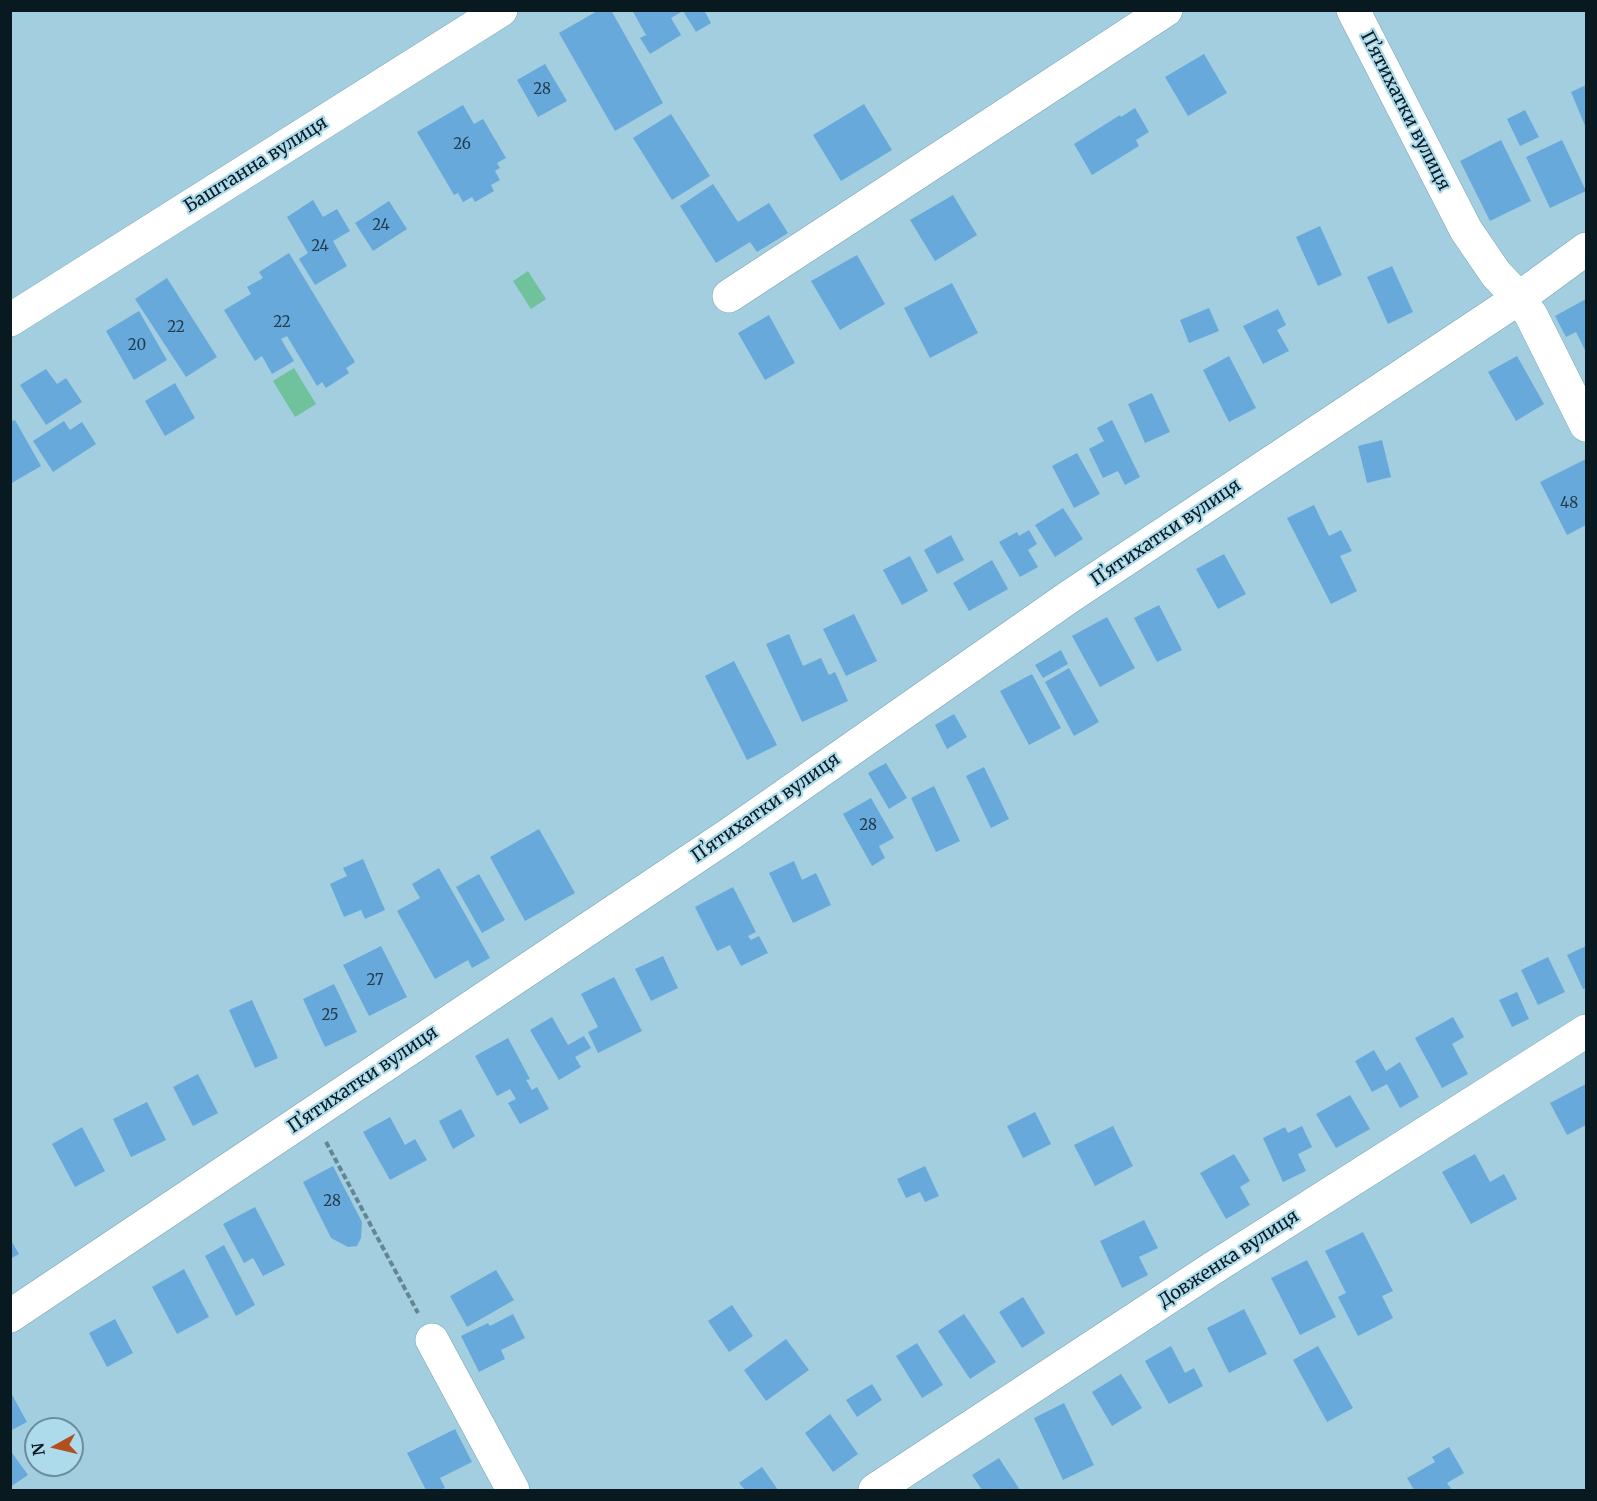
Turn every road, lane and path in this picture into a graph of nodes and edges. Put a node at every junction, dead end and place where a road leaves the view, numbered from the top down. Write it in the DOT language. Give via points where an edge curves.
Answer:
graph roads {
  1 [pos="501,10"];
  2 [pos="1167,10"];
  3 [pos="1353,10"];
  4 [pos="1587,249"];
  5 [pos="729,296"];
  6 [pos="1519,298"];
  7 [pos="10,320"];
  8 [pos="1587,425"];
  9 [pos="1587,1031"];
  10 [pos="311,1115"];
  11 [pos="10,1316"];
  12 [pos="432,1340"];
  13 [pos="513,1491"];
  14 [pos="874,1491"];
  1 -- 7 [label="street, Баштанна вулиця"];
  2 -- 5 [label="street"];
  3 -- 6 [label="street, Пʼятихатки вулиця" via="1466,230 1496,274"];
  4 -- 6 [label="street, Пʼятихатки вулиця"];
  6 -- 8 [label="street, Пʼятихатки вулиця"];
  6 -- 10 [label="street, Пʼятихатки вулиця" via="1069,597 730,834"];
  9 -- 14 [label="street, Довженка вулиця" via="1213,1268"];
  10 -- 11 [label="street, Пʼятихатки вулиця"];
  10 -- 12 [label="path"];
  12 -- 13 [label="street"];
}
